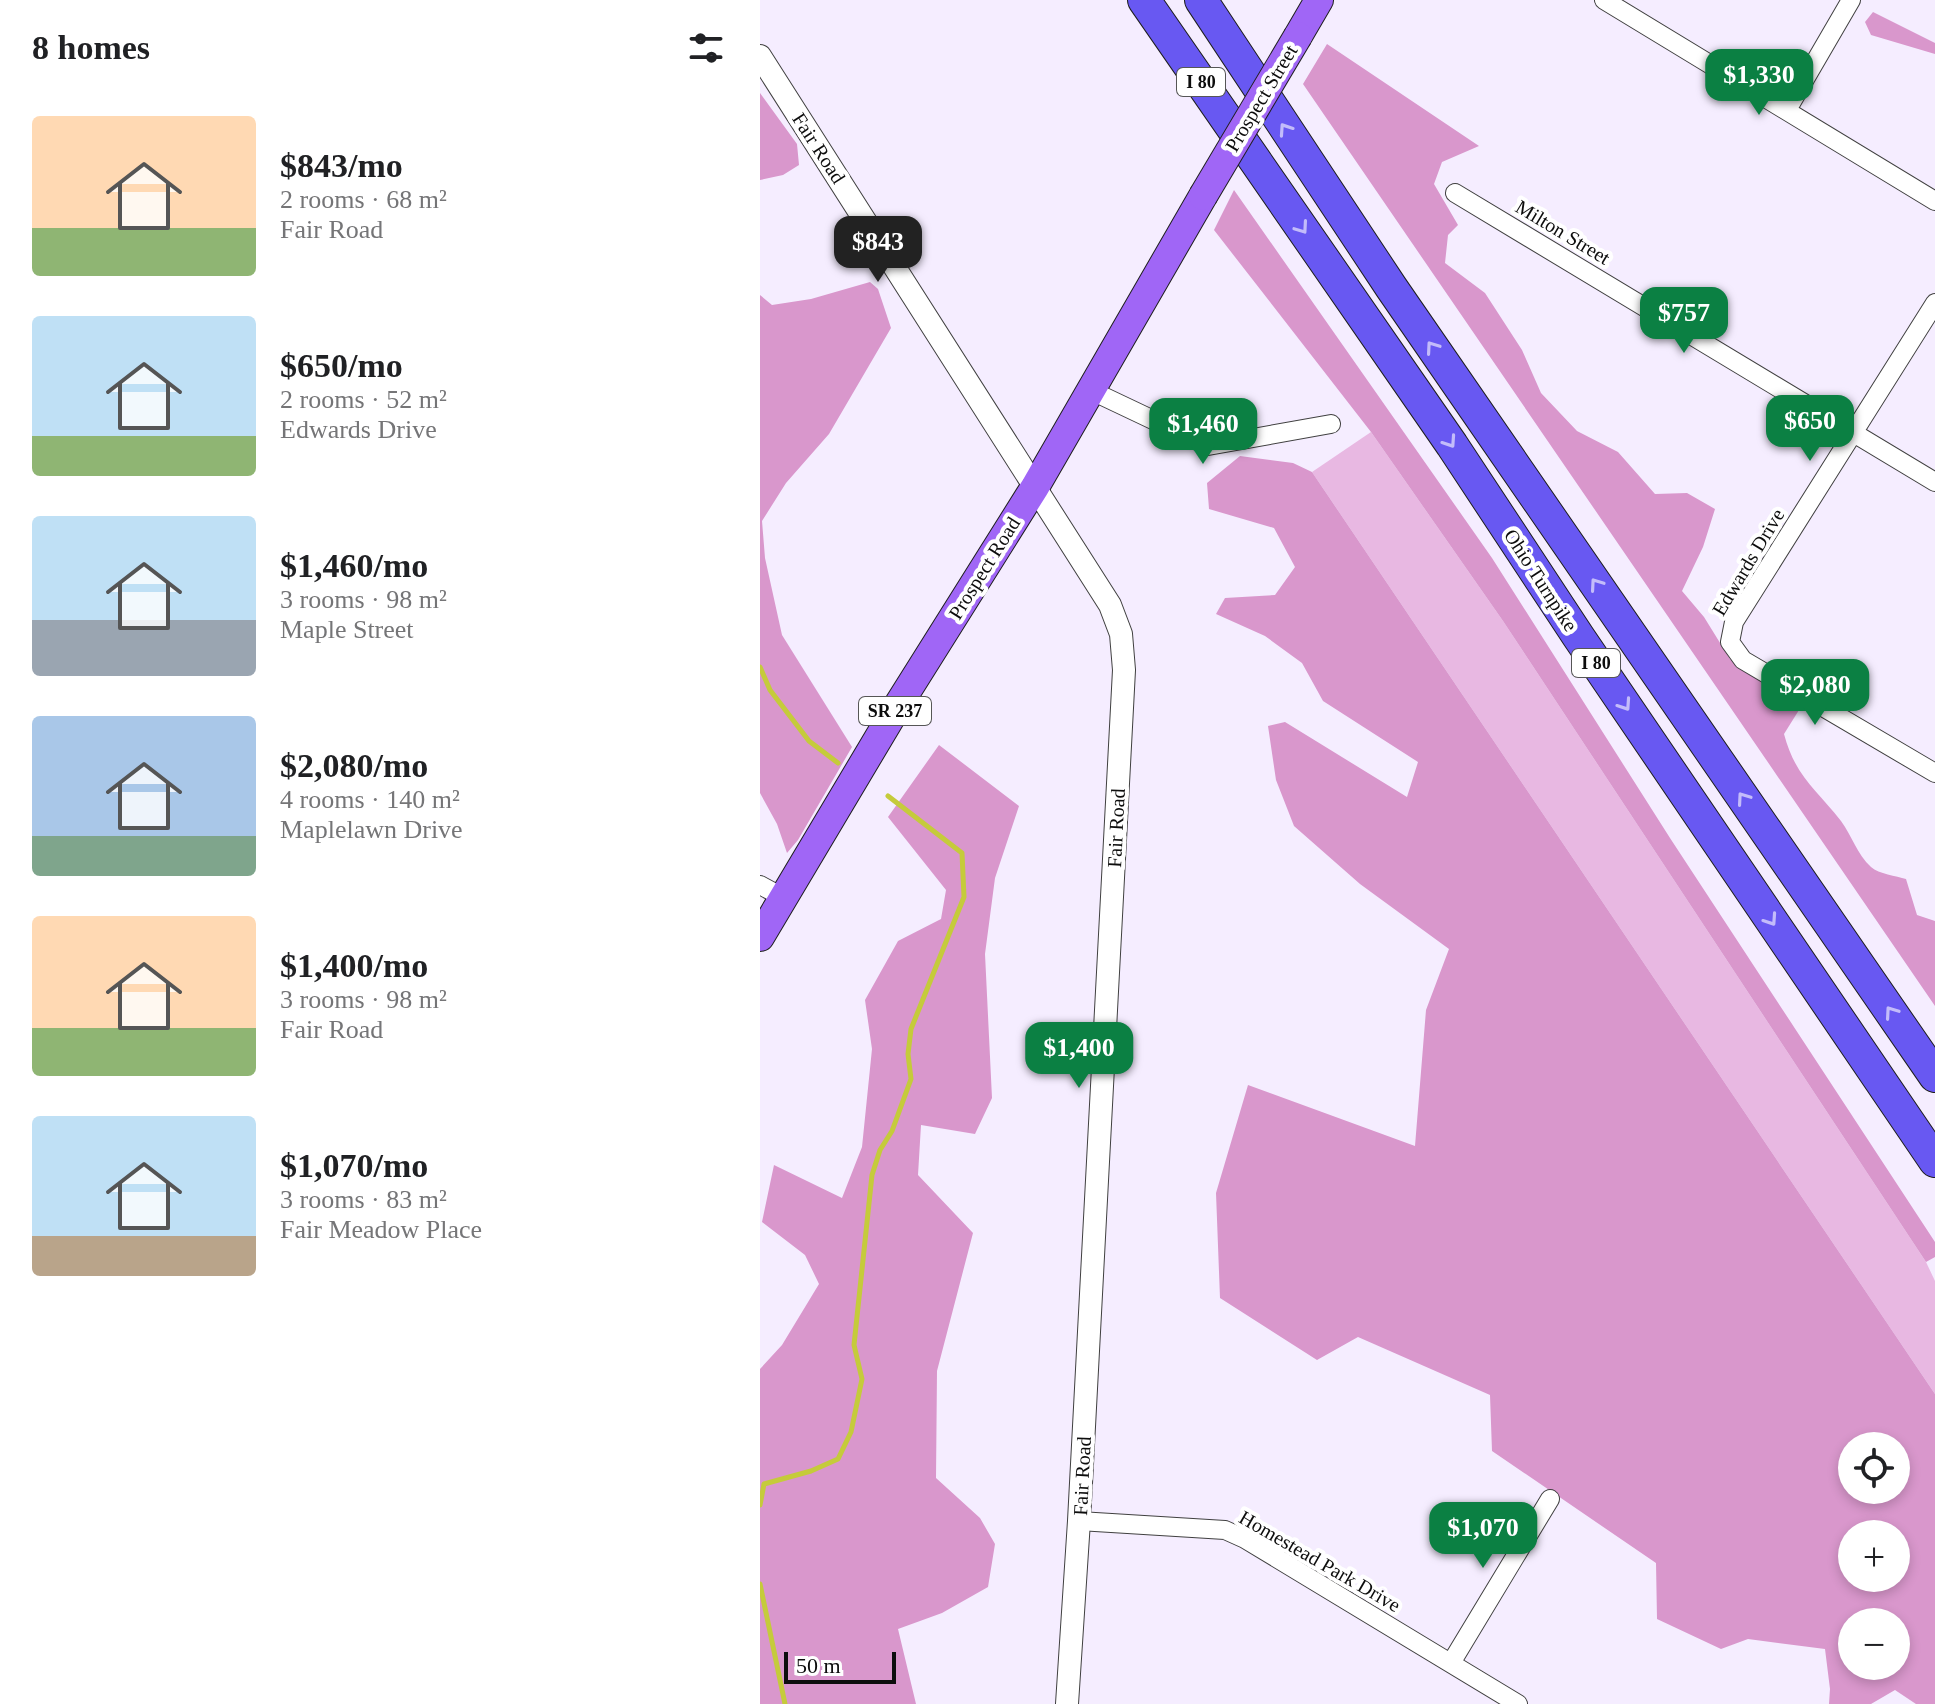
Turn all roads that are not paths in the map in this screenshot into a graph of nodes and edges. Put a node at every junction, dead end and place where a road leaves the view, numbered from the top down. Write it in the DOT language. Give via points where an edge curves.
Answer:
graph roads {
  1 [pos="1144,0"];
  2 [pos="1201,0"];
  3 [pos="1319,0"];
  4 [pos="1604,0"];
  5 [pos="1851,0"];
  6 [pos="760,56"];
  7 [pos="1787,110"];
  8 [pos="1455,193"];
  9 [pos="1203,196"];
  10 [pos="1935,201"];
  11 [pos="1935,303"];
  12 [pos="1092,391"];
  13 [pos="1331,424"];
  14 [pos="1854,433"];
  15 [pos="1935,482"];
  16 [pos="1035,487"];
  17 [pos="1935,773"];
  18 [pos="772,892"];
  19 [pos="760,937"];
  20 [pos="1935,1076"];
  21 [pos="1935,1161"];
  22 [pos="1550,1499"];
  23 [pos="1079,1521"];
  24 [pos="1451,1663"];
  25 [pos="1067,1704"];
  26 [pos="1518,1704"];
  1 -- 21 [label="highway, Ohio Turnpike / I 80, one-way"];
  20 -- 2 [label="highway, Ohio Turnpike / I 80, one-way" via="1409,313"];
  3 -- 9 [label="main road, Prospect Street / SR 237, bridge"];
  4 -- 7 [label="street"];
  5 -- 7 [label="street"];
  6 -- 16 [label="street, Fair Road"];
  7 -- 10 [label="street"];
  8 -- 14 [label="street, Milton Street"];
  9 -- 12 [label="main road, Prospect Road / SR 237"];
  11 -- 14 [label="street, Edwards Drive"];
  12 -- 13 [label="street" via="1208,446"];
  12 -- 16 [label="main road, Prospect Road / SR 237"];
  14 -- 15 [label="street, Milton Street"];
  14 -- 17 [label="street, Edwards Drive" via="1734,622 1730,642 1743,660"];
  16 -- 18 [label="main road, Prospect Road / SR 237"];
  16 -- 23 [label="street, Fair Road" via="1110,605 1121,634 1124,670"];
  18 -- 19 [label="main road, Prospect Road / SR 237"];
  22 -- 24 [label="street"];
  23 -- 24 [label="street, Homestead Park Drive" via="1225,1530"];
  23 -- 25 [label="street, Fair Road"];
  24 -- 26 [label="street, Homestead Park Drive"];
}
